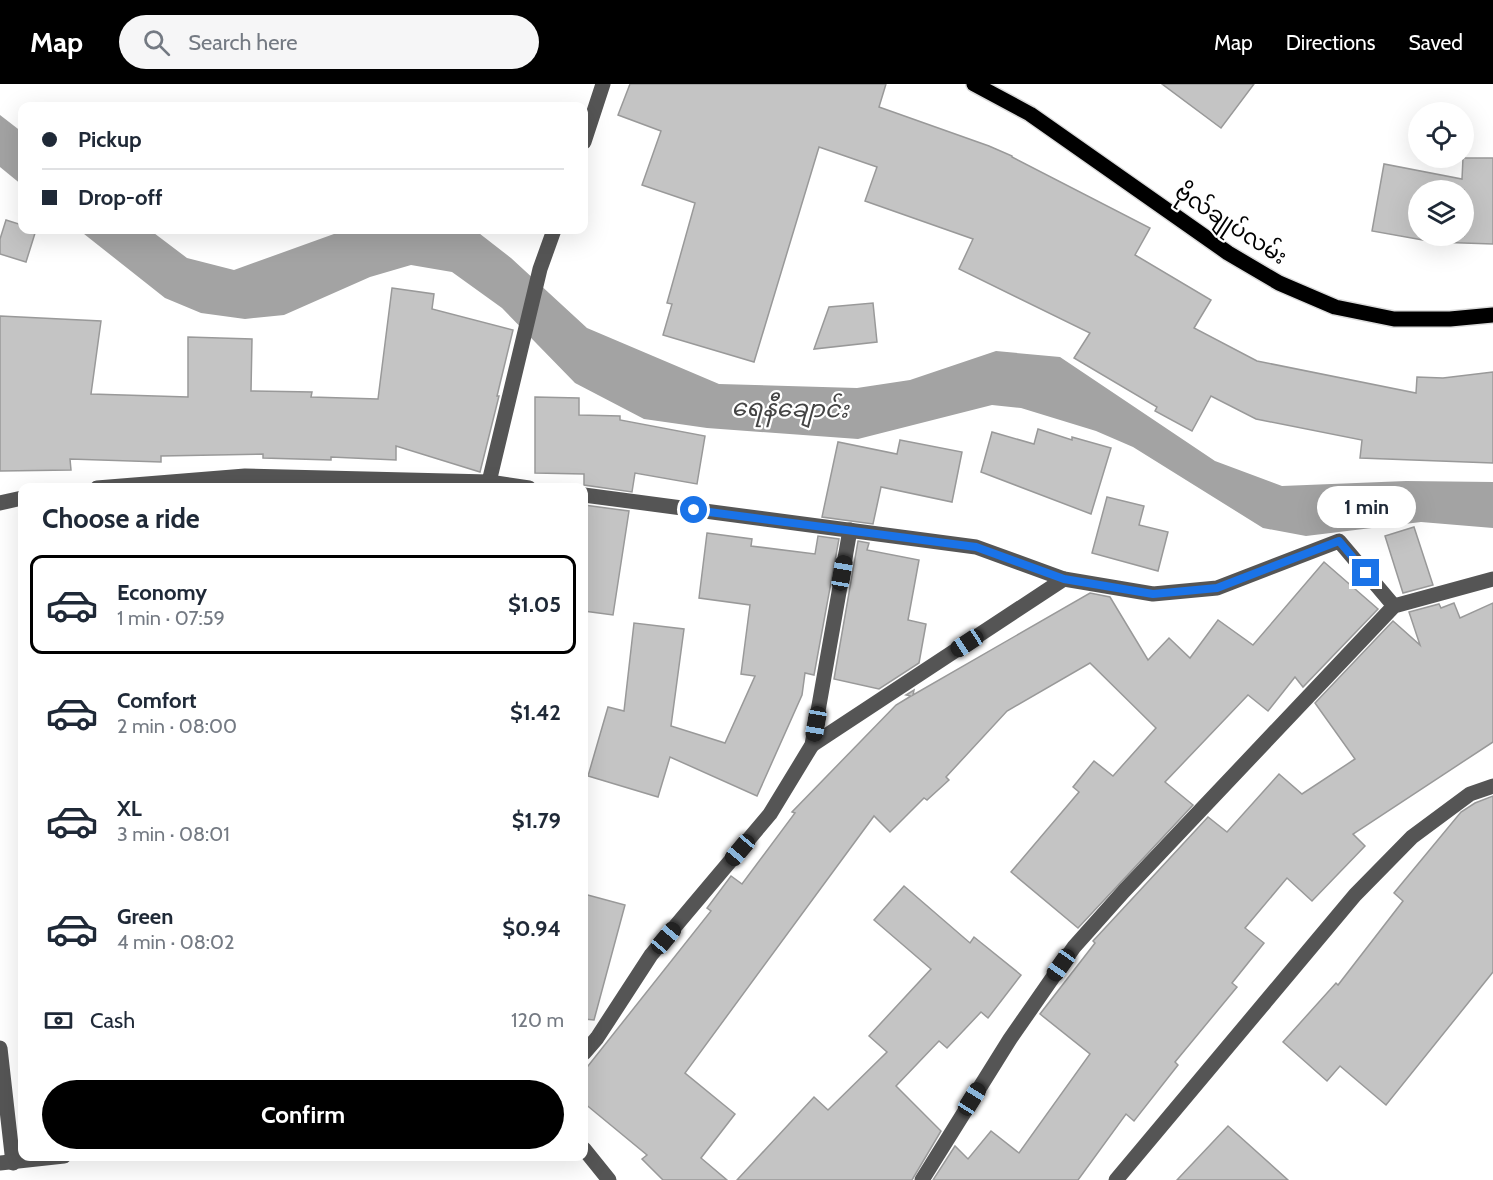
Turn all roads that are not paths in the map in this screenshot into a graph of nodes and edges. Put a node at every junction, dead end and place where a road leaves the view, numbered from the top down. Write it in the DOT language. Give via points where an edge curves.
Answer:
graph roads {
  1 [pos="603,84"];
  2 [pos="974,84"];
  3 [pos="991,88"];
  4 [pos="588,130"];
  5 [pos="553,234"];
  6 [pos="1493,315"];
  7 [pos="489,482"];
  8 [pos="159,483"];
  9 [pos="496,483"];
  10 [pos="588,496"];
  11 [pos="18,499"];
  12 [pos="0,503"];
  13 [pos="850,530"];
  14 [pos="1064,579"];
  15 [pos="1493,579"];
  16 [pos="1394,606"];
  17 [pos="812,745"];
  18 [pos="1493,786"];
  19 [pos="0,1048"];
  20 [pos="588,1048"];
  21 [pos="588,1154"];
  22 [pos="23,1161"];
  23 [pos="6,1163"];
  24 [pos="609,1180"];
  25 [pos="922,1180"];
  26 [pos="1116,1180"];
  1 -- 4 [label="street"];
  2 -- 3 [label="main road, ဗိုလ်‌ချုပ်‌လမ်း"];
  3 -- 6 [label="main road, ဗိုလ်‌ချုပ်‌လမ်း" via="1279,284 1335,307 1394,319"];
  5 -- 7 [label="street" via="540,268"];
  7 -- 8 [label="street" via="245,476"];
  7 -- 9 [label="street"];
  10 -- 13 [label="street"];
  11 -- 12 [label="street"];
  13 -- 14 [label="street" via="976,547"];
  13 -- 17 [label="street"];
  14 -- 16 [label="street" via="1153,594 1217,588 1339,541"];
  14 -- 17 [label="street"];
  15 -- 16 [label="street"];
  16 -- 25 [label="street" via="1074,947 1010,1039"];
  17 -- 20 [label="street" via="770,814 651,955"];
  18 -- 26 [label="street" via="1470,794 1412,837 1355,895"];
  19 -- 23 [label="street"];
  21 -- 24 [label="street"];
  22 -- 23 [label="street"];
}
